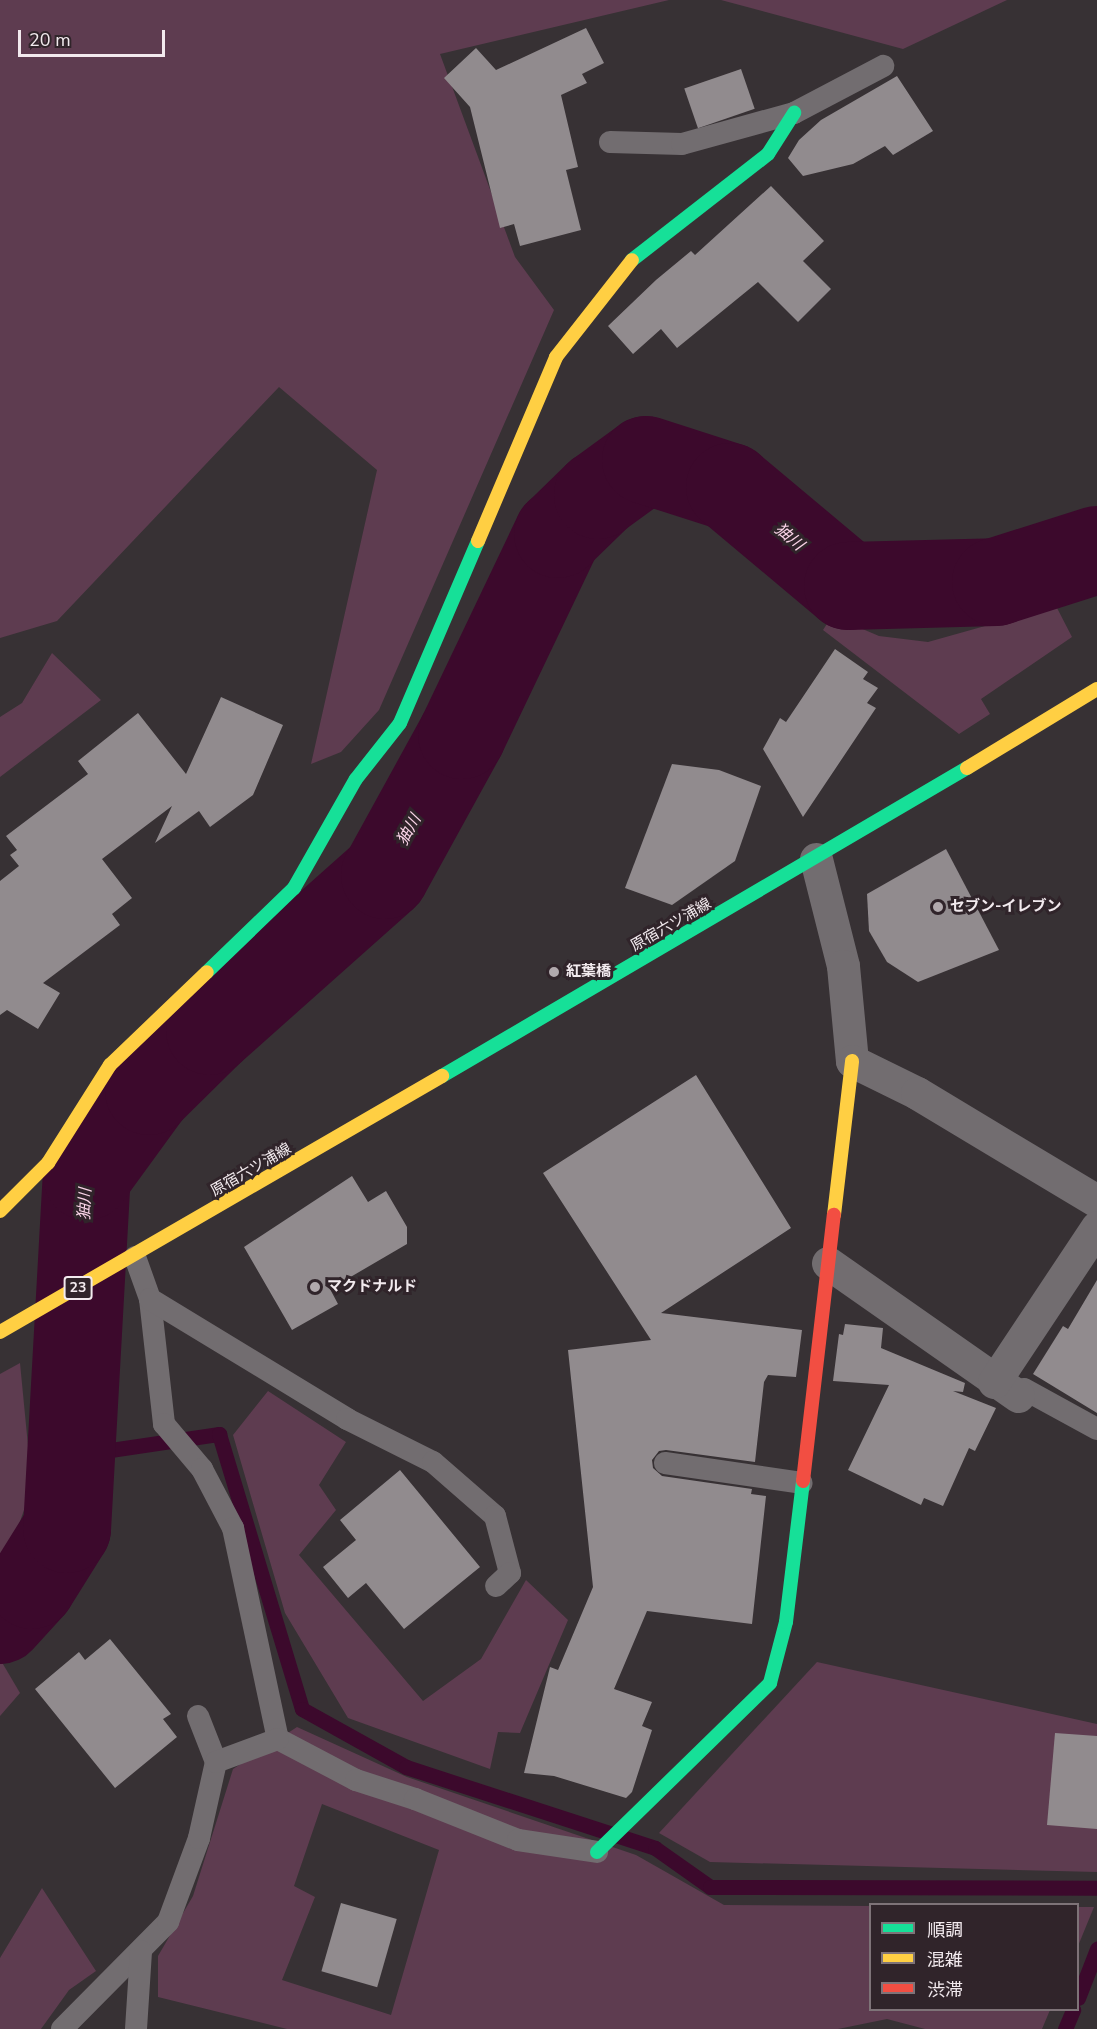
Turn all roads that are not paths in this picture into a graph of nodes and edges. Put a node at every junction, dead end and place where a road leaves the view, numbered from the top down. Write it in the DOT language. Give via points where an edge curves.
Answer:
graph roads {
  1 [pos="883,66"];
  2 [pos="794,112"];
  3 [pos="610,142"];
  4 [pos="1097,689"];
  5 [pos="816,859"];
  6 [pos="852,1061"];
  7 [pos="1097,1201"];
  8 [pos="0,1211"];
  9 [pos="1097,1227"];
  10 [pos="135,1257"];
  11 [pos="828,1263"];
  12 [pos="150,1299"];
  13 [pos="0,1332"];
  14 [pos="1006,1389"];
  15 [pos="1097,1429"];
  16 [pos="664,1463"];
  17 [pos="802,1483"];
  18 [pos="496,1586"];
  19 [pos="198,1716"];
  20 [pos="278,1739"];
  21 [pos="216,1762"];
  22 [pos="597,1852"];
  23 [pos="141,1950"];
  24 [pos="62,2029"];
  25 [pos="136,2029"];
  1 -- 2 [label="lane"];
  2 -- 3 [label="lane" via="682,144"];
  2 -- 8 [label="street" via="768,154 623,267 563,348 403,715 356,779 294,888 110,1065 48,1163"];
  4 -- 5 [label="street, 原宿六ツ浦線 / 23"];
  5 -- 6 [label="street" via="843,966"];
  5 -- 10 [label="street, 原宿六ツ浦線 / 23"];
  6 -- 7 [label="street" via="917,1093"];
  6 -- 11 [label="street"];
  9 -- 14 [label="street"];
  10 -- 12 [label="lane"];
  10 -- 13 [label="street, 23"];
  11 -- 14 [label="street"];
  11 -- 17 [label="street"];
  12 -- 18 [label="lane" via="347,1419 433,1462 495,1516 510,1573"];
  12 -- 20 [label="lane" via="164,1424 202,1469 233,1528"];
  14 -- 15 [label="lane" via="1024,1389"];
  16 -- 17 [label="lane"];
  17 -- 22 [label="street" via="786,1622 770,1683"];
  19 -- 21 [label="lane"];
  20 -- 21 [label="lane"];
  20 -- 22 [label="lane" via="356,1780 508,1837"];
  21 -- 23 [label="lane" via="199,1838 168,1922"];
  23 -- 24 [label="lane"];
  23 -- 25 [label="lane"];
}
